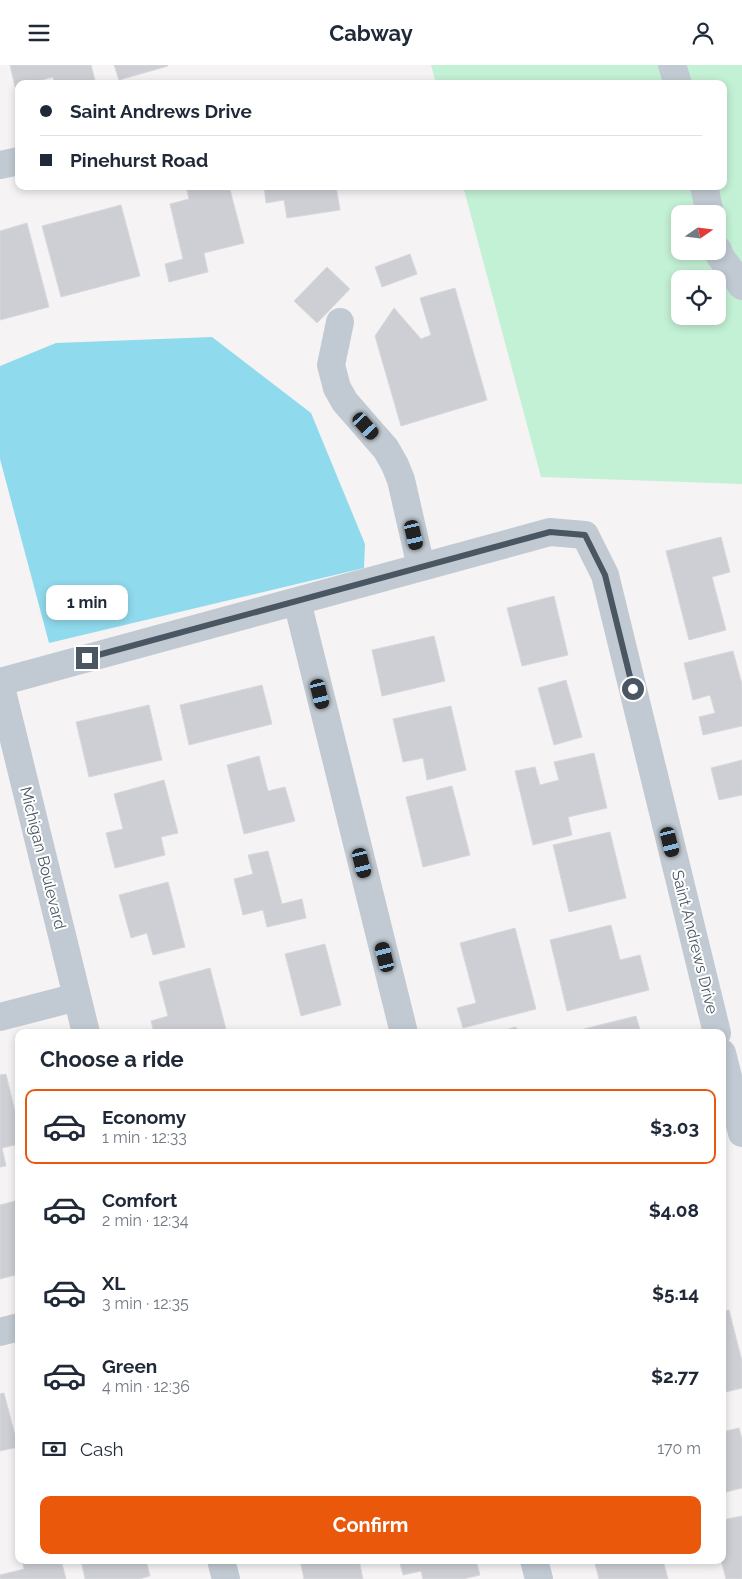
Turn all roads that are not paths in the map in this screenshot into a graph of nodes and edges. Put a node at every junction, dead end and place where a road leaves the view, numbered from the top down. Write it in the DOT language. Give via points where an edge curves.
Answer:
graph roads {
  1 [pos="672,65"];
  2 [pos="677,80"];
  3 [pos="15,162"];
  4 [pos="0,165"];
  5 [pos="705,190"];
  6 [pos="708,205"];
  7 [pos="723,260"];
  8 [pos="742,286"];
  9 [pos="340,321"];
  10 [pos="421,567"];
  11 [pos="297,601"];
  12 [pos="0,682"];
  13 [pos="77,997"];
  14 [pos="0,1017"];
  15 [pos="85,1029"];
  16 [pos="403,1029"];
  17 [pos="716,1029"];
  18 [pos="726,1069"];
  19 [pos="742,1133"];
  20 [pos="15,1328"];
  21 [pos="0,1332"];
  22 [pos="222,1564"];
  23 [pos="535,1564"];
  24 [pos="226,1579"];
  25 [pos="539,1579"];
  1 -- 2 [label="street"];
  3 -- 4 [label="street"];
  5 -- 6 [label="street"];
  7 -- 8 [label="street"];
  9 -- 10 [label="street" via="331,365 337,388 395,465"];
  10 -- 11 [label="street"];
  10 -- 17 [label="street, Saint Andrews Drive" via="550,532 585,535 605,575"];
  11 -- 12 [label="street"];
  11 -- 16 [label="street"];
  12 -- 13 [label="street, Michigan Boulevard"];
  13 -- 14 [label="street"];
  13 -- 15 [label="street, Michigan Boulevard"];
  18 -- 19 [label="street"];
  20 -- 21 [label="street"];
  22 -- 24 [label="street"];
  23 -- 25 [label="street"];
}
